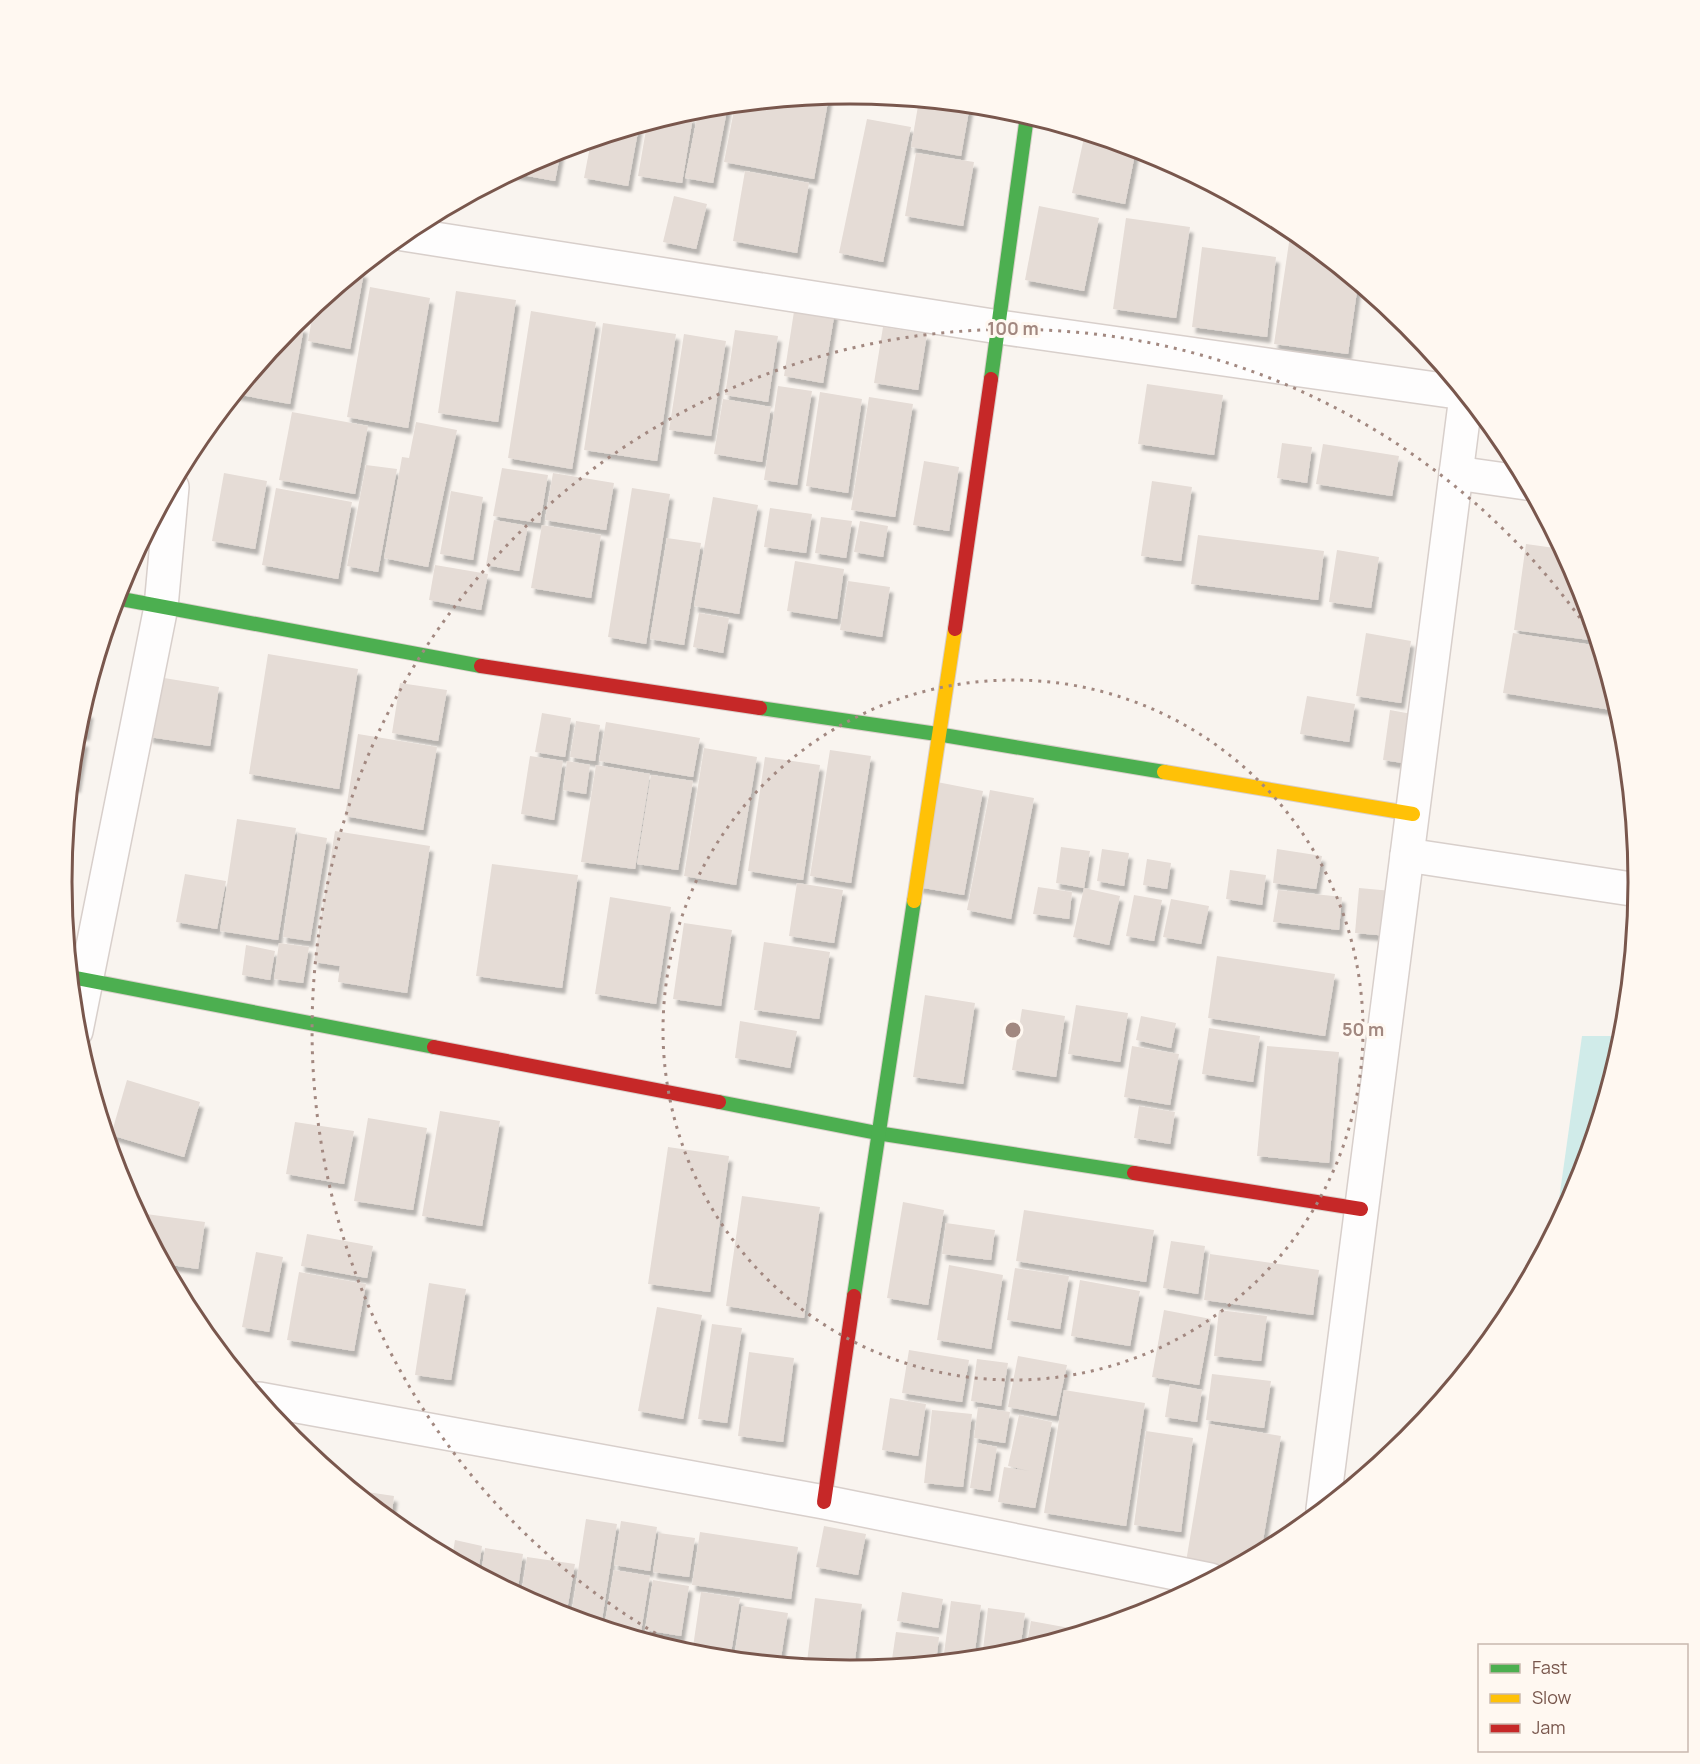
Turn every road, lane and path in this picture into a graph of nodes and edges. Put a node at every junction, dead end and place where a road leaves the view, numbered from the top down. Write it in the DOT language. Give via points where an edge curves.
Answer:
graph roads {
  1 [pos="1026,125"];
  2 [pos="416,236"];
  3 [pos="999,327"];
  4 [pos="1454,392"];
  5 [pos="1464,404"];
  6 [pos="1456,474"];
  7 [pos="1517,482"];
  8 [pos="171,503"];
  9 [pos="125,600"];
  10 [pos="161,607"];
  11 [pos="937,734"];
  12 [pos="1413,814"];
  13 [pos="1407,855"];
  14 [pos="1628,888"];
  15 [pos="78,977"];
  16 [pos="78,979"];
  17 [pos="877,1133"];
  18 [pos="1361,1209"];
  19 [pos="271,1401"];
  20 [pos="1324,1499"];
  21 [pos="824,1502"];
  22 [pos="1198,1578"];
  1 -- 3 [label="street"];
  2 -- 3 [label="street"];
  3 -- 4 [label="street"];
  3 -- 11 [label="street"];
  5 -- 6 [label="street"];
  6 -- 7 [label="street"];
  6 -- 12 [label="street"];
  8 -- 10 [label="street"];
  9 -- 10 [label="street"];
  10 -- 11 [label="street" via="459,663"];
  10 -- 15 [label="street"];
  11 -- 12 [label="street"];
  11 -- 17 [label="street"];
  12 -- 13 [label="street"];
  13 -- 14 [label="street"];
  13 -- 18 [label="street"];
  16 -- 17 [label="street"];
  17 -- 18 [label="street"];
  17 -- 21 [label="street"];
  18 -- 20 [label="street"];
  19 -- 21 [label="street"];
  21 -- 22 [label="street"];
}
